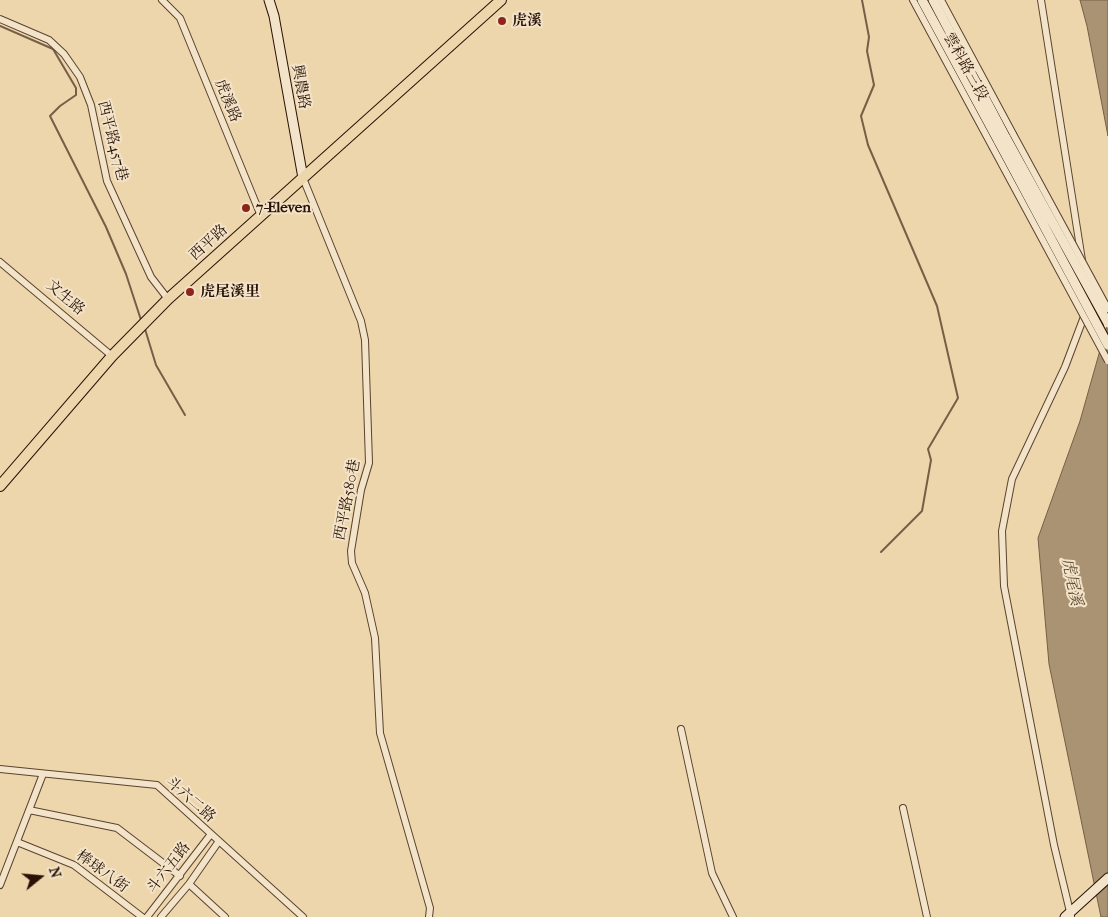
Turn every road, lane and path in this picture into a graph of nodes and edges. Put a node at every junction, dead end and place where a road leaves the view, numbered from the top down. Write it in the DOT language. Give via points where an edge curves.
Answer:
graph roads {
  1 [pos="162,0"];
  2 [pos="269,0"];
  3 [pos="501,0"];
  4 [pos="913,0"];
  5 [pos="922,0"];
  6 [pos="933,0"];
  7 [pos="941,0"];
  8 [pos="1041,0"];
  9 [pos="1,20"];
  10 [pos="1003,140"];
  11 [pos="304,178"];
  12 [pos="261,216"];
  13 [pos="0,262"];
  14 [pos="168,299"];
  15 [pos="1108,309"];
  16 [pos="1108,323"];
  17 [pos="1108,345"];
  18 [pos="112,356"];
  19 [pos="1108,361"];
  20 [pos="0,486"];
  21 [pos="681,729"];
  22 [pos="0,769"];
  23 [pos="43,774"];
  24 [pos="903,808"];
  25 [pos="29,810"];
  26 [pos="211,834"];
  27 [pos="219,841"];
  28 [pos="17,842"];
  29 [pos="180,876"];
  30 [pos="1108,878"];
  31 [pos="189,884"];
  32 [pos="0,885"];
  33 [pos="1070,913"];
  34 [pos="142,917"];
  35 [pos="147,917"];
  36 [pos="161,917"];
  37 [pos="225,917"];
  38 [pos="303,917"];
  39 [pos="428,917"];
  40 [pos="733,917"];
  41 [pos="927,917"];
  1 -- 12 [label="street, 虎溪路" via="180,18"];
  2 -- 11 [label="main road, 興農路"];
  3 -- 11 [label="main road, 西平路"];
  4 -- 10 [label="street, 雲科路三段"];
  5 -- 10 [label="main road, 雲科路三段"];
  6 -- 10 [label="main road, 雲科路三段"];
  7 -- 10 [label="street, 雲科路三段"];
  8 -- 33 [label="street" via="1087,304 1065,367 1012,480 1002,531 1004,586"];
  9 -- 14 [label="street, 西平路457巷" via="49,40 64,54 80,77 91,105 107,181 151,277"];
  10 -- 15 [label="street, bridge"];
  10 -- 16 [label="main road, bridge"];
  10 -- 17 [label="main road, bridge"];
  10 -- 19 [label="street, bridge"];
  11 -- 12 [label="main road, 西平路"];
  11 -- 39 [label="street, 西平路580巷" via="361,321 365,340 369,463 361,490 352,563 365,593 374,638 380,733 430,908"];
  12 -- 14 [label="main road, 西平路"];
  13 -- 18 [label="street, 文生路"];
  14 -- 18 [label="main road, 西平路"];
  18 -- 20 [label="main road, 西平路"];
  21 -- 40 [label="street" via="712,873"];
  22 -- 23 [label="street, 斗六二路"];
  23 -- 25 [label="street"];
  23 -- 26 [label="street, 斗六二路" via="157,785"];
  24 -- 41 [label="street"];
  25 -- 28 [label="street"];
  25 -- 29 [label="street" via="117,828"];
  26 -- 27 [label="street, 斗六二路"];
  26 -- 29 [label="street, 斗六五路"];
  27 -- 31 [label="street, 斗六五路"];
  27 -- 38 [label="street, 斗六二路"];
  28 -- 32 [label="street"];
  28 -- 34 [label="street, 棒球八街" via="74,865"];
  29 -- 35 [label="street, 斗六五路"];
  30 -- 33 [label="main road"];
  31 -- 36 [label="street, 斗六五路"];
  31 -- 37 [label="street"];
}
